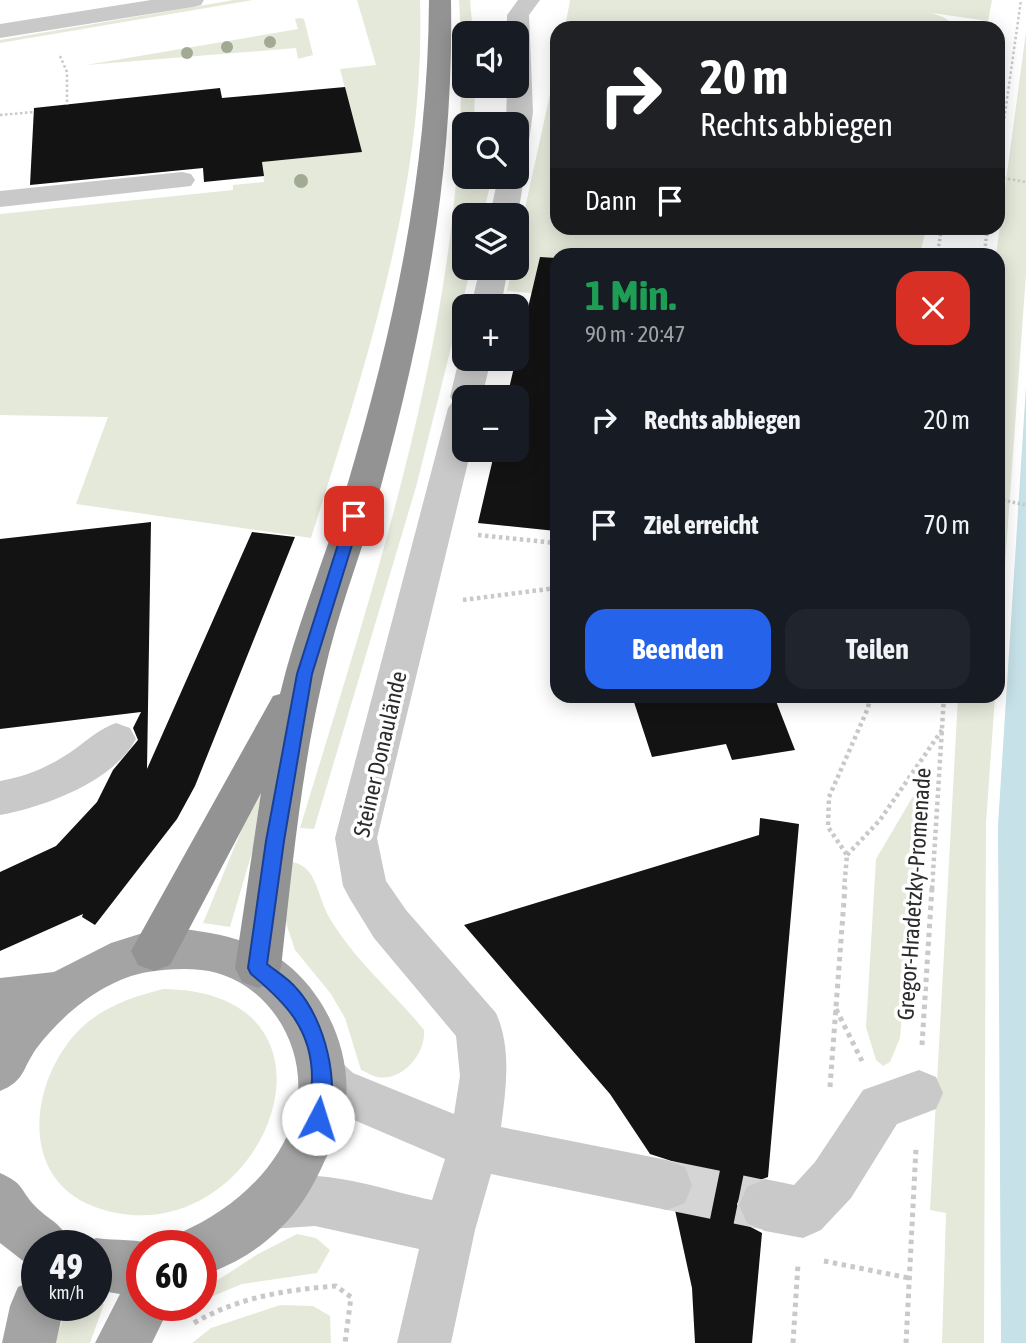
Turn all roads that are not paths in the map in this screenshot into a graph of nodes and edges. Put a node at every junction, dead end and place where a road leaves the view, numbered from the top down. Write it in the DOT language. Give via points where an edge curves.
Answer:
graph roads {
  1 [pos="193,0"];
  2 [pos="440,0"];
  3 [pos="145,5"];
  4 [pos="523,8"];
  5 [pos="0,31"];
  6 [pos="520,112"];
  7 [pos="182,180"];
  8 [pos="0,199"];
  9 [pos="452,459"];
  10 [pos="304,674"];
  11 [pos="116,739"];
  12 [pos="0,798"];
  13 [pos="154,951"];
  14 [pos="258,968"];
  15 [pos="60,992"];
  16 [pos="0,999"];
  17 [pos="0,1068"];
  18 [pos="322,1076"];
  19 [pos="900,1100"];
  20 [pos="474,1146"];
  21 [pos="667,1185"];
  22 [pos="270,1203"];
  23 [pos="784,1209"];
  24 [pos="449,1230"];
  25 [pos="217,1242"];
  26 [pos="34,1321"];
  27 [pos="158,1321"];
  28 [pos="29,1343"];
  29 [pos="122,1343"];
  30 [pos="424,1343"];
  1 -- 3 [label="lane"];
  2 -- 10 [label="highway" via="436,150 413,296 363,489"];
  3 -- 5 [label="lane"];
  4 -- 6 [label="lane"];
  7 -- 8 [label="lane"];
  9 -- 20 [label="lane, Steiner Donaulände" via="356,838 365,886 390,924 479,1028 484,1076"];
  10 -- 13 [label="highway"];
  10 -- 14 [label="highway"];
  11 -- 12 [label="lane" via="75,773 29,794"];
  13 -- 14 [label="main road" via="191,948 226,954"];
  13 -- 15 [label="main road" via="89,972"];
  14 -- 18 [label="main road" via="290,995 313,1032"];
  15 -- 16 [label="main road"];
  15 -- 17 [label="main road" via="29,1020"];
  18 -- 20 [label="lane" via="336,1089"];
  18 -- 22 [label="main road" via="318,1119 300,1163"];
  19 -- 23 [label="lane" via="833,1180"];
  20 -- 21 [label="lane"];
  20 -- 24 [label="lane, Steiner Donaulände"];
  22 -- 24 [label="lane" via="315,1200"];
  22 -- 25 [label="main road"];
  24 -- 30 [label="lane, Steiner Donaulände"];
  26 -- 28 [label="main road"];
  27 -- 29 [label="main road"];
}
